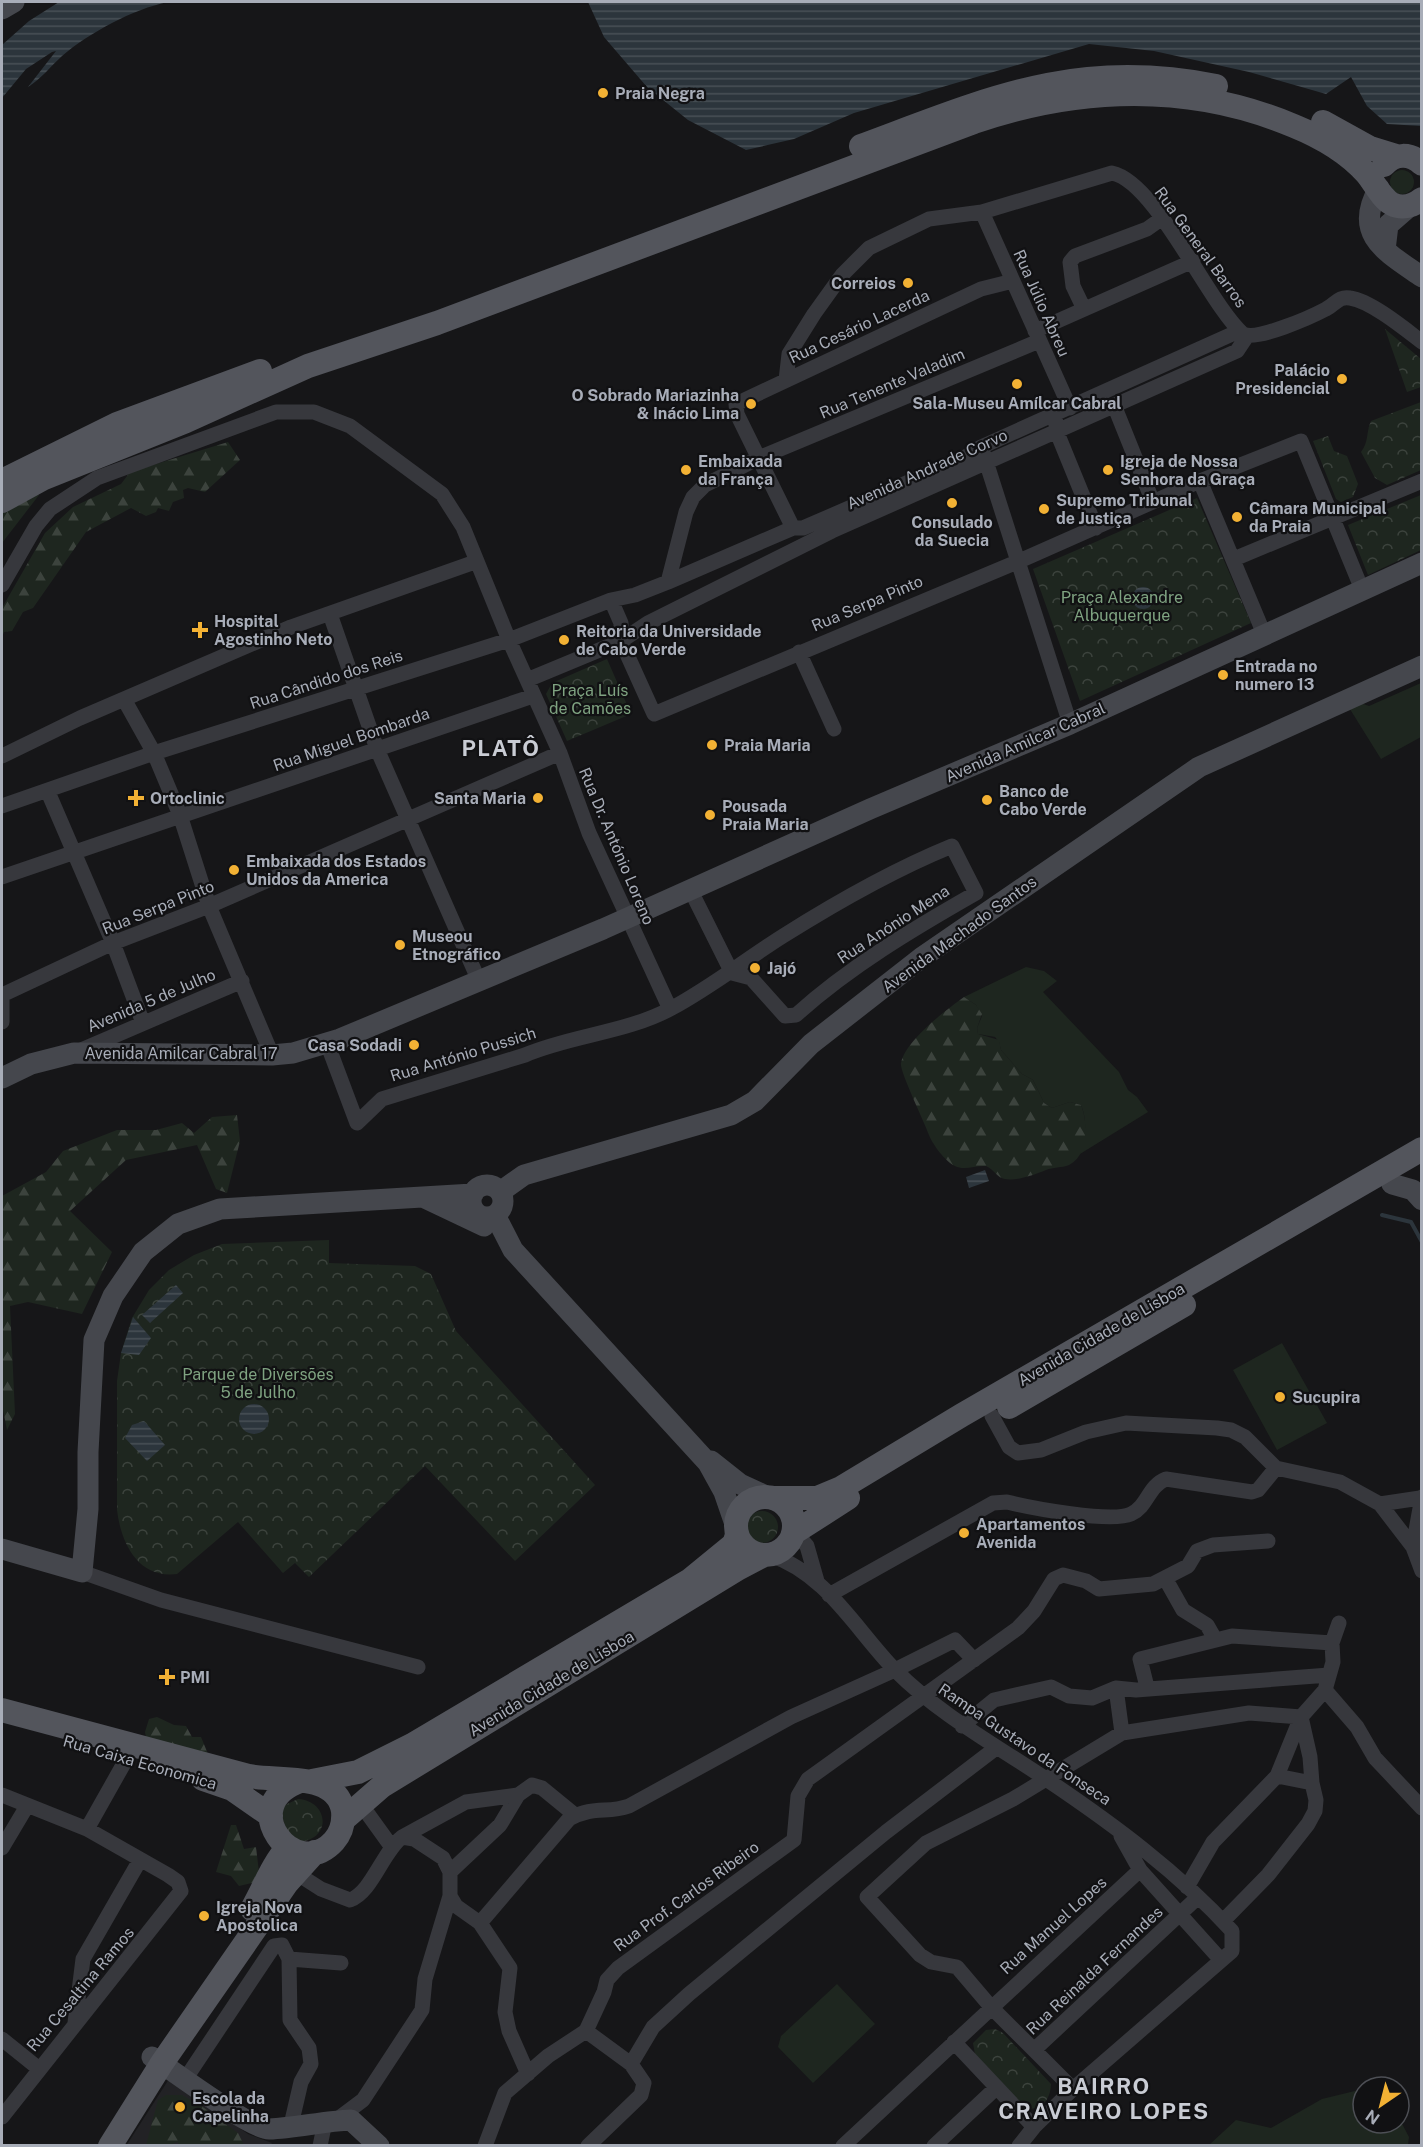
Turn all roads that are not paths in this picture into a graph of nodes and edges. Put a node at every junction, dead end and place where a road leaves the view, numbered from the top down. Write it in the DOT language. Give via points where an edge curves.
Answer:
graph roads {
  1 [pos="14,2"];
  2 [pos="2,9"];
  3 [pos="1396,156"];
  4 [pos="1422,164"];
  5 [pos="1378,188"];
  6 [pos="1418,206"];
  7 [pos="982,212"];
  8 [pos="1161,219"];
  9 [pos="1385,250"];
  10 [pos="1193,261"];
  11 [pos="1422,277"];
  12 [pos="1013,281"];
  13 [pos="1084,309"];
  14 [pos="1243,333"];
  15 [pos="1037,336"];
  16 [pos="1422,342"];
  17 [pos="786,380"];
  18 [pos="1114,405"];
  19 [pos="1063,411"];
  20 [pos="1056,430"];
  21 [pos="981,447"];
  22 [pos="759,458"];
  23 [pos="987,464"];
  24 [pos="1200,481"];
  25 [pos="1422,481"];
  26 [pos="2,482"];
  27 [pos="2,501"];
  28 [pos="1153,502"];
  29 [pos="1333,519"];
  30 [pos="793,528"];
  31 [pos="1096,528"];
  32 [pos="1234,559"];
  33 [pos="476,562"];
  34 [pos="1017,562"];
  35 [pos="1422,563"];
  36 [pos="668,582"];
  37 [pos="2,585"];
  38 [pos="1363,592"];
  39 [pos="611,600"];
  40 [pos="330,614"];
  41 [pos="1264,634"];
  42 [pos="508,640"];
  43 [pos="621,641"];
  44 [pos="799,652"];
  45 [pos="1422,666"];
  46 [pos="527,680"];
  47 [pos="357,688"];
  48 [pos="533,696"];
  49 [pos="125,701"];
  50 [pos="1070,724"];
  51 [pos="834,729"];
  52 [pos="377,749"];
  53 [pos="154,753"];
  54 [pos="560,753"];
  55 [pos="2,756"];
  56 [pos="48,792"];
  57 [pos="2,806"];
  58 [pos="180,815"];
  59 [pos="406,820"];
  60 [pos="75,853"];
  61 [pos="2,877"];
  62 [pos="690,889"];
  63 [pos="209,906"];
  64 [pos="627,918"];
  65 [pos="113,943"];
  66 [pos="732,973"];
  67 [pos="242,981"];
  68 [pos="479,981"];
  69 [pos="2,995"];
  70 [pos="2,1000"];
  71 [pos="670,1009"];
  72 [pos="2,1022"];
  73 [pos="142,1023"];
  74 [pos="327,1043"];
  75 [pos="74,1053"];
  76 [pos="272,1055"];
  77 [pos="2,1077"];
  78 [pos="1422,1149"];
  79 [pos="1422,1167"];
  80 [pos="1392,1184"];
  81 [pos="500,1192"];
  82 [pos="473,1194"];
  83 [pos="422,1196"];
  84 [pos="1422,1200"];
  85 [pos="495,1215"];
  86 [pos="506,1239"];
  87 [pos="992,1416"];
  88 [pos="690,1442"];
  89 [pos="1276,1468"];
  90 [pos="770,1497"];
  91 [pos="1421,1498"];
  92 [pos="1380,1504"];
  93 [pos="736,1531"];
  94 [pos="795,1532"];
  95 [pos="1268,1541"];
  96 [pos="1413,1547"];
  97 [pos="2,1549"];
  98 [pos="767,1555"];
  99 [pos="1422,1571"];
  100 [pos="82,1572"];
  101 [pos="1165,1578"];
  102 [pos="817,1581"];
  103 [pos="829,1595"];
  104 [pos="1339,1623"];
  105 [pos="1215,1639"];
  106 [pos="1332,1643"];
  107 [pos="974,1660"];
  108 [pos="418,1667"];
  109 [pos="895,1670"];
  110 [pos="1327,1683"];
  111 [pos="1147,1687"];
  112 [pos="1116,1688"];
  113 [pos="925,1697"];
  114 [pos="2,1710"];
  115 [pos="1301,1717"];
  116 [pos="2,1724"];
  117 [pos="962,1725"];
  118 [pos="1122,1733"];
  119 [pos="996,1748"];
  120 [pos="127,1758"];
  121 [pos="1277,1776"];
  122 [pos="1045,1779"];
  123 [pos="306,1781"];
  124 [pos="1312,1783"];
  125 [pos="2,1795"];
  126 [pos="518,1795"];
  127 [pos="27,1806"];
  128 [pos="1422,1808"];
  129 [pos="352,1811"];
  130 [pos="575,1815"];
  131 [pos="271,1816"];
  132 [pos="1116,1826"];
  133 [pos="87,1829"];
  134 [pos="396,1841"];
  135 [pos="288,1847"];
  136 [pos="2,1848"];
  137 [pos="315,1852"];
  138 [pos="140,1860"];
  139 [pos="1140,1870"];
  140 [pos="450,1872"];
  141 [pos="296,1873"];
  142 [pos="1192,1892"];
  143 [pos="450,1896"];
  144 [pos="1179,1917"];
  145 [pos="1223,1921"];
  146 [pos="480,1923"];
  147 [pos="289,1959"];
  148 [pos="1220,1959"];
  149 [pos="341,1963"];
  150 [pos="991,2007"];
  151 [pos="75,2023"];
  152 [pos="586,2031"];
  153 [pos="2,2039"];
  154 [pos="954,2042"];
  155 [pos="1034,2050"];
  156 [pos="157,2060"];
  157 [pos="630,2064"];
  158 [pos="38,2068"];
  159 [pos="528,2074"];
  160 [pos="186,2078"];
  161 [pos="996,2088"];
  162 [pos="1073,2089"];
  163 [pos="2,2117"];
  164 [pos="330,2121"];
  165 [pos="291,2125"];
  166 [pos="1034,2127"];
  167 [pos="93,2145"];
  168 [pos="110,2145"];
  169 [pos="321,2145"];
  170 [pos="379,2145"];
  171 [pos="485,2145"];
  172 [pos="588,2145"];
  173 [pos="843,2145"];
  174 [pos="934,2145"];
  175 [pos="1019,2145"];
  1 -- 2 [label="street"];
  3 -- 4 [label="main road" via="1411,157"];
  3 -- 5 [label="main road" via="1381,168"];
  3 -- 26 [label="main road" via="1370,148 1288,106 1217,86 1113,75 1045,84 974,104 117,424"];
  5 -- 6 [label="main road" via="1390,203"];
  5 -- 9 [label="street" via="1368,216 1373,238"];
  5 -- 27 [label="main road" via="1356,163 1321,139 1276,118 1219,102 1141,93 1085,95 1032,105 974,123 448,319 308,366 44,478"];
  6 -- 9 [label="street" via="1388,225"];
  7 -- 8 [label="street, Rua General Barros" via="1103,174 1120,174 1134,184"];
  7 -- 12 [label="street, Rua Júlio Abreu"];
  7 -- 17 [label="street" via="929,219 869,249 842,275 789,354"];
  8 -- 10 [label="street, Rua General Barros"];
  8 -- 13 [label="street" via="1147,229 1075,256 1070,262 1073,286"];
  9 -- 11 [label="street"];
  10 -- 13 [label="street, Rua Tenente Valadim"];
  10 -- 14 [label="street, Rua General Barros"];
  12 -- 15 [label="street, Rua Júlio Abreu"];
  12 -- 17 [label="street, Rua Cesário Lacerda" via="981,289"];
  13 -- 15 [label="street, Rua Tenente Valadim"];
  14 -- 16 [label="street" via="1258,336 1345,298 1361,301"];
  14 -- 18 [label="street, Avenida Andrade Corvo" via="1238,351"];
  14 -- 19 [label="street, Avenida Andrade Corvo"];
  15 -- 19 [label="street, Rua Júlio Abreu"];
  15 -- 22 [label="street, Rua Tenente Valadim"];
  17 -- 22 [label="street, Rua Cesário Lacerda" via="736,404"];
  18 -- 20 [label="street, Avenida Andrade Corvo"];
  18 -- 28 [label="street"];
  19 -- 20 [label="street"];
  19 -- 21 [label="street, Avenida Andrade Corvo"];
  20 -- 23 [label="street, Avenida Andrade Corvo"];
  20 -- 31 [label="street"];
  21 -- 23 [label="street"];
  21 -- 30 [label="street, Avenida Andrade Corvo" via="803,528"];
  22 -- 30 [label="street"];
  22 -- 36 [label="street, Rua Tenente Valadim" via="705,485 693,497"];
  23 -- 34 [label="street"];
  23 -- 43 [label="street, Avenida Andrade Corvo" via="832,531 648,623"];
  24 -- 28 [label="street, Rua Serpa Pinto"];
  24 -- 29 [label="street, Rua Serpa Pinto" via="1301,441"];
  24 -- 32 [label="street"];
  25 -- 29 [label="street"];
  28 -- 31 [label="street, Rua Serpa Pinto"];
  29 -- 32 [label="street"];
  29 -- 38 [label="street"];
  30 -- 36 [label="street, Avenida Andrade Corvo"];
  31 -- 34 [label="street, Rua Serpa Pinto"];
  32 -- 41 [label="street"];
  33 -- 37 [label="street" via="458,518 428,481 350,426 314,412 293,411 258,418 97,478 50,509"];
  33 -- 40 [label="street"];
  33 -- 42 [label="street"];
  34 -- 44 [label="street, Rua Serpa Pinto"];
  34 -- 50 [label="street"];
  35 -- 38 [label="street, Avenida Amilcar Cabral"];
  36 -- 39 [label="street, Avenida Andrade Corvo"];
  38 -- 41 [label="street, Avenida Amilcar Cabral"];
  39 -- 42 [label="street, Rua Cândido dos Reis"];
  39 -- 43 [label="street" via="621,623"];
  40 -- 47 [label="street"];
  40 -- 49 [label="street" via="291,627"];
  41 -- 50 [label="street, Avenida Amilcar Cabral"];
  42 -- 46 [label="street"];
  42 -- 47 [label="street, Rua Cândido dos Reis"];
  43 -- 44 [label="street, Rua Serpa Pinto" via="654,714"];
  43 -- 46 [label="street, Avenida Andrade Corvo"];
  44 -- 51 [label="street"];
  45 -- 81 [label="street, Avenida Machado Santos" via="1199,767 921,958 811,1044 754,1101 731,1115 525,1175"];
  46 -- 48 [label="street, Rua Dr. António Loreno"];
  47 -- 52 [label="street"];
  47 -- 53 [label="street, Rua Cândido dos Reis"];
  48 -- 52 [label="street, Rua Miguel Bombarda"];
  48 -- 54 [label="street, Rua Dr. António Loreno"];
  49 -- 53 [label="street"];
  49 -- 55 [label="street"];
  50 -- 62 [label="street, Avenida Amilcar Cabral"];
  52 -- 58 [label="street, Rua Miguel Bombarda"];
  52 -- 59 [label="street"];
  53 -- 56 [label="street, Rua Cândido dos Reis"];
  53 -- 58 [label="street"];
  54 -- 59 [label="street, Rua Serpa Pinto"];
  54 -- 64 [label="street, Rua Dr. António Loreno" via="589,833"];
  56 -- 57 [label="street, Rua Cândido dos Reis"];
  56 -- 60 [label="street"];
  58 -- 60 [label="street, Rua Miguel Bombarda"];
  58 -- 63 [label="street"];
  59 -- 63 [label="street, Rua Serpa Pinto"];
  59 -- 68 [label="street"];
  60 -- 61 [label="street, Rua Miguel Bombarda"];
  60 -- 65 [label="street"];
  62 -- 64 [label="street, Avenida Amilcar Cabral"];
  62 -- 66 [label="street"];
  63 -- 65 [label="street, Rua Serpa Pinto"];
  63 -- 67 [label="street"];
  64 -- 68 [label="street, Avenida Amilcar Cabral 17"];
  64 -- 71 [label="street, Rua Dr. António Loreno"];
  65 -- 69 [label="street, Rua Serpa Pinto"];
  65 -- 73 [label="street"];
  66 -- 66 [label="street, Rua Anónio Mena" via="782,937 862,889 909,863 952,846 976,893 905,935 796,1016 785,1016 751,978"];
  66 -- 71 [label="street, Rua Anónio Mena"];
  67 -- 73 [label="street, Avenida 5 de Julho"];
  67 -- 76 [label="street"];
  68 -- 74 [label="street, Avenida Amilcar Cabral 17"];
  70 -- 72 [label="street"];
  71 -- 74 [label="street, Rua António Pussich" via="613,1031 543,1047 382,1099 357,1123"];
  73 -- 75 [label="street, Avenida 5 de Julho"];
  74 -- 76 [label="street, Avenida Amilcar Cabral 17"];
  75 -- 76 [label="street, Avenida Amilcar Cabral 17"];
  75 -- 77 [label="street, Avenida Amilcar Cabral 17" via="31,1064"];
  78 -- 90 [label="main road, Avenida Cidade de Lisboa" via="841,1488 817,1498"];
  79 -- 80 [label="main road, Avenida Cidade de Lisboa"];
  80 -- 84 [label="street" via="1413,1190"];
  80 -- 87 [label="main road, Avenida Cidade de Lisboa"];
  81 -- 82 [label="street" via="487,1185"];
  81 -- 85 [label="street" via="503,1205"];
  82 -- 83 [label="street"];
  82 -- 85 [label="street" via="475,1211 484,1216"];
  83 -- 86 [label="street"];
  83 -- 100 [label="street" via="220,1209 178,1224 143,1252 112,1296 94,1340"];
  85 -- 86 [label="street"];
  86 -- 88 [label="street"];
  87 -- 89 [label="street" via="1009,1447 1018,1453 1041,1450 1101,1427 1186,1424 1231,1430 1262,1451"];
  87 -- 94 [label="main road, Avenida Cidade de Lisboa"];
  88 -- 90 [label="street" via="728,1476"];
  88 -- 93 [label="street" via="708,1463 724,1492"];
  89 -- 92 [label="street" via="1341,1482"];
  89 -- 103 [label="street" via="1252,1492 1166,1479 1156,1483 1132,1514 1112,1518 993,1503"];
  90 -- 93 [label="main road" via="756,1498 741,1509"];
  90 -- 94 [label="main road" via="783,1502 793,1515"];
  91 -- 92 [label="street"];
  91 -- 96 [label="street"];
  92 -- 96 [label="street"];
  93 -- 98 [label="main road" via="743,1545"];
  93 -- 123 [label="main road, Avenida Cidade de Lisboa" via="734,1544 690,1580 412,1746 358,1772"];
  94 -- 98 [label="main road" via="786,1547"];
  94 -- 102 [label="street, Rampa Gustavo da Fonseca" via="807,1546"];
  95 -- 101 [label="street" via="1213,1545 1197,1551 1188,1566"];
  96 -- 99 [label="street"];
  97 -- 100 [label="street"];
  98 -- 102 [label="street, Rampa Gustavo da Fonseca" via="795,1566"];
  98 -- 129 [label="main road, Avenida Cidade de Lisboa" via="739,1568 392,1779"];
  100 -- 108 [label="street" via="161,1600"];
  101 -- 105 [label="street" via="1183,1610 1207,1625"];
  101 -- 107 [label="street, Rua Prof. Carlos Ribeiro" via="1154,1584 1099,1589 1063,1575 1054,1579 1018,1628"];
  102 -- 103 [label="street, Rampa Gustavo da Fonseca"];
  103 -- 109 [label="street, Rampa Gustavo da Fonseca"];
  104 -- 106 [label="street"];
  105 -- 106 [label="street"];
  105 -- 111 [label="street" via="1140,1659"];
  106 -- 110 [label="street" via="1333,1662"];
  107 -- 109 [label="street" via="955,1640"];
  107 -- 113 [label="street, Rua Prof. Carlos Ribeiro"];
  109 -- 113 [label="street, Rampa Gustavo da Fonseca"];
  109 -- 130 [label="street" via="790,1717 628,1806 586,1810"];
  110 -- 111 [label="street"];
  110 -- 115 [label="street"];
  110 -- 128 [label="street" via="1375,1758"];
  111 -- 112 [label="street"];
  112 -- 117 [label="street" via="1092,1698 1069,1696 1052,1687 994,1700"];
  112 -- 118 [label="street"];
  113 -- 117 [label="street, Rampa Gustavo da Fonseca"];
  113 -- 152 [label="street, Rua Prof. Carlos Ribeiro" via="808,1779 798,1796 794,1840 618,1968 607,1980"];
  114 -- 123 [label="main road" via="249,1776"];
  115 -- 118 [label="street" via="1249,1713"];
  115 -- 121 [label="street"];
  115 -- 124 [label="street"];
  116 -- 120 [label="main road, Rua Caixa Economica"];
  117 -- 119 [label="street, Rampa Gustavo da Fonseca"];
  118 -- 122 [label="street"];
  119 -- 122 [label="street, Rampa Gustavo da Fonseca"];
  119 -- 157 [label="street" via="886,1832 689,1994 653,2027"];
  120 -- 131 [label="main road, Rua Caixa Economica" via="232,1789"];
  120 -- 133 [label="street"];
  121 -- 124 [label="street"];
  121 -- 142 [label="street, Rua Reinalda Fernandes" via="1213,1842"];
  122 -- 132 [label="street, Rampa Gustavo da Fonseca"];
  122 -- 150 [label="street" via="926,1843 867,1897 920,1955 931,1962 957,1967"];
  123 -- 129 [label="main road" via="332,1790 343,1809"];
  123 -- 131 [label="main road" via="289,1785 279,1793"];
  124 -- 145 [label="street" via="1316,1800 1308,1824 1269,1875"];
  125 -- 127 [label="street"];
  126 -- 130 [label="street" via="532,1785 542,1788"];
  126 -- 134 [label="street" via="466,1802"];
  126 -- 140 [label="street" via="500,1825"];
  127 -- 133 [label="street"];
  127 -- 136 [label="street"];
  129 -- 134 [label="street"];
  129 -- 137 [label="main road" via="337,1837"];
  130 -- 146 [label="street"];
  131 -- 135 [label="main road" via="273,1830"];
  132 -- 139 [label="street, Rampa Gustavo da Fonseca"];
  132 -- 142 [label="street"];
  133 -- 138 [label="street"];
  134 -- 140 [label="street" via="414,1839 429,1847 443,1858"];
  134 -- 141 [label="street" via="363,1893 350,1900 321,1889"];
  135 -- 137 [label="main road"];
  135 -- 156 [label="main road" via="278,1857 242,1926"];
  137 -- 141 [label="main road"];
  138 -- 151 [label="street" via="83,1959"];
  138 -- 151 [label="street, Rua Cesaltina Ramos" via="178,1882 181,1891"];
  139 -- 144 [label="street, Rampa Gustavo da Fonseca"];
  139 -- 150 [label="street, Rua Manuel Lopes"];
  140 -- 143 [label="street"];
  141 -- 156 [label="main road"];
  142 -- 144 [label="street, Rua Reinalda Fernandes"];
  142 -- 145 [label="street"];
  143 -- 146 [label="street" via="456,1906"];
  143 -- 164 [label="street" via="425,1979 422,2010 363,2100"];
  144 -- 148 [label="street, Rampa Gustavo da Fonseca"];
  144 -- 155 [label="street, Rua Reinalda Fernandes"];
  145 -- 148 [label="street" via="1232,1931 1233,1944 1232,1951"];
  146 -- 159 [label="street" via="510,1968 505,2012"];
  147 -- 149 [label="street"];
  147 -- 160 [label="street" via="282,1945 274,1946"];
  147 -- 165 [label="street" via="290,2020 309,2048 311,2064"];
  148 -- 162 [label="street"];
  150 -- 154 [label="street, Rua Manuel Lopes"];
  150 -- 155 [label="street"];
  151 -- 158 [label="street, Rua Cesaltina Ramos"];
  152 -- 157 [label="street"];
  152 -- 159 [label="street"];
  153 -- 158 [label="street"];
  154 -- 161 [label="street"];
  154 -- 173 [label="street, Rua Manuel Lopes"];
  155 -- 162 [label="street"];
  156 -- 160 [label="street"];
  156 -- 167 [label="main road"];
  156 -- 168 [label="main road"];
  157 -- 172 [label="street" via="644,2083 641,2095"];
  158 -- 163 [label="street, Rua Cesaltina Ramos"];
  159 -- 171 [label="street" via="505,2093"];
  160 -- 165 [label="street" via="244,2121 267,2130"];
  161 -- 166 [label="street"];
  161 -- 174 [label="street"];
  162 -- 166 [label="street"];
  164 -- 165 [label="street"];
  164 -- 169 [label="street"];
  164 -- 170 [label="street" via="351,2120"];
  166 -- 175 [label="street"];
}
